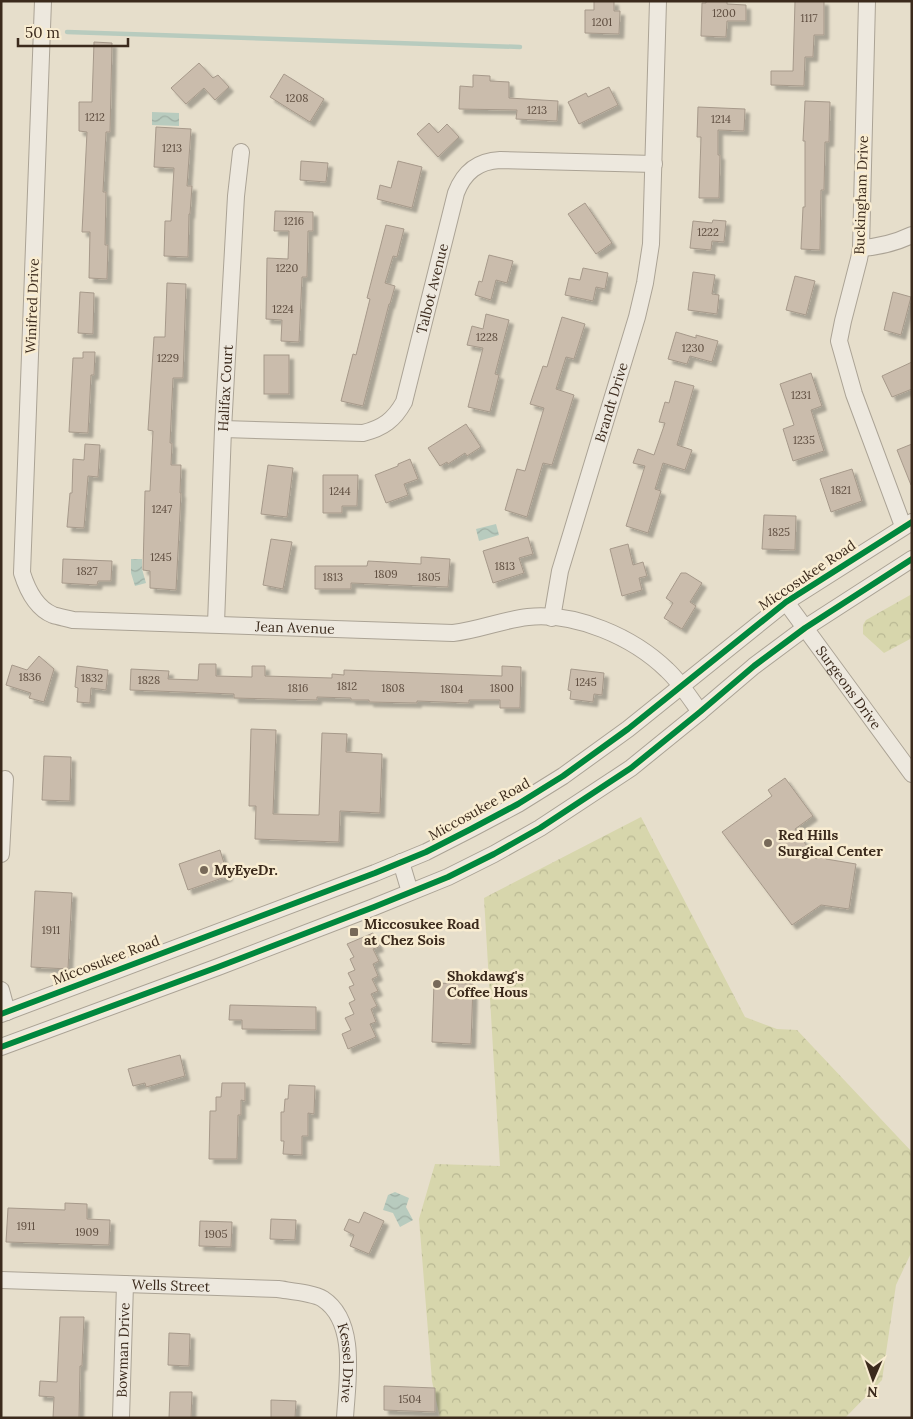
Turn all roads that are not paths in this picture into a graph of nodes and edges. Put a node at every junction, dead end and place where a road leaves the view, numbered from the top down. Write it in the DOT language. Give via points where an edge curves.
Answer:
graph roads {
  1 [pos="43,1"];
  2 [pos="658,1"];
  3 [pos="867,1"];
  4 [pos="241,152"];
  5 [pos="654,164"];
  6 [pos="912,235"];
  7 [pos="860,248"];
  8 [pos="223,429"];
  9 [pos="908,524"];
  10 [pos="912,559"];
  11 [pos="786,602"];
  12 [pos="40,605"];
  13 [pos="552,618"];
  14 [pos="216,624"];
  15 [pos="805,628"];
  16 [pos="680,686"];
  17 [pos="700,712"];
  18 [pos="912,774"];
  19 [pos="5,779"];
  20 [pos="1,854"];
  21 [pos="401,862"];
  22 [pos="410,892"];
  23 [pos="1,990"];
  24 [pos="4,1013"];
  25 [pos="1,1047"];
  26 [pos="1,1280"];
  27 [pos="125,1284"];
  28 [pos="336,1311"];
  29 [pos="120,1418"];
  30 [pos="345,1418"];
  1 -- 12 [label="street, Winifred Drive" via="22,574 26,588"];
  2 -- 5 [label="street, Brandt Drive"];
  3 -- 7 [label="street, Buckingham Drive"];
  4 -- 8 [label="street, Halifax Court"];
  5 -- 8 [label="street, Talbot Avenue" via="500,160 477,165 460,183 456,194 404,402 397,414 383,426 363,434"];
  5 -- 13 [label="street, Brandt Drive" via="645,283 560,571"];
  6 -- 7 [label="street" via="877,247"];
  7 -- 9 [label="street, Buckingham Drive" via="840,341 857,403"];
  8 -- 14 [label="street, Halifax Court"];
  9 -- 11 [label="street, Miccosukee Road"];
  10 -- 15 [label="street"];
  11 -- 15 [label="street, Surgeons Drive"];
  11 -- 16 [label="street, Miccosukee Road"];
  12 -- 14 [label="street, Jean Avenue" via="51,614 73,620"];
  13 -- 14 [label="street, Jean Avenue" via="511,620 453,633"];
  13 -- 16 [label="street" via="591,625 616,634 667,670"];
  15 -- 17 [label="street"];
  15 -- 18 [label="street, Surgeons Drive"];
  16 -- 17 [label="street"];
  16 -- 21 [label="street, Miccosukee Road" via="563,776 471,830"];
  17 -- 22 [label="street" via="631,768 540,828 448,877"];
  19 -- 20 [label="street"];
  21 -- 22 [label="street"];
  21 -- 24 [label="street, Miccosukee Road"];
  22 -- 25 [label="street"];
  23 -- 24 [label="street"];
  26 -- 27 [label="street, Wells Street"];
  27 -- 28 [label="street, Wells Street" via="278,1289 322,1298"];
  27 -- 29 [label="street, Bowman Drive"];
  28 -- 30 [label="street, Kessel Drive" via="346,1334 348,1357"];
}
